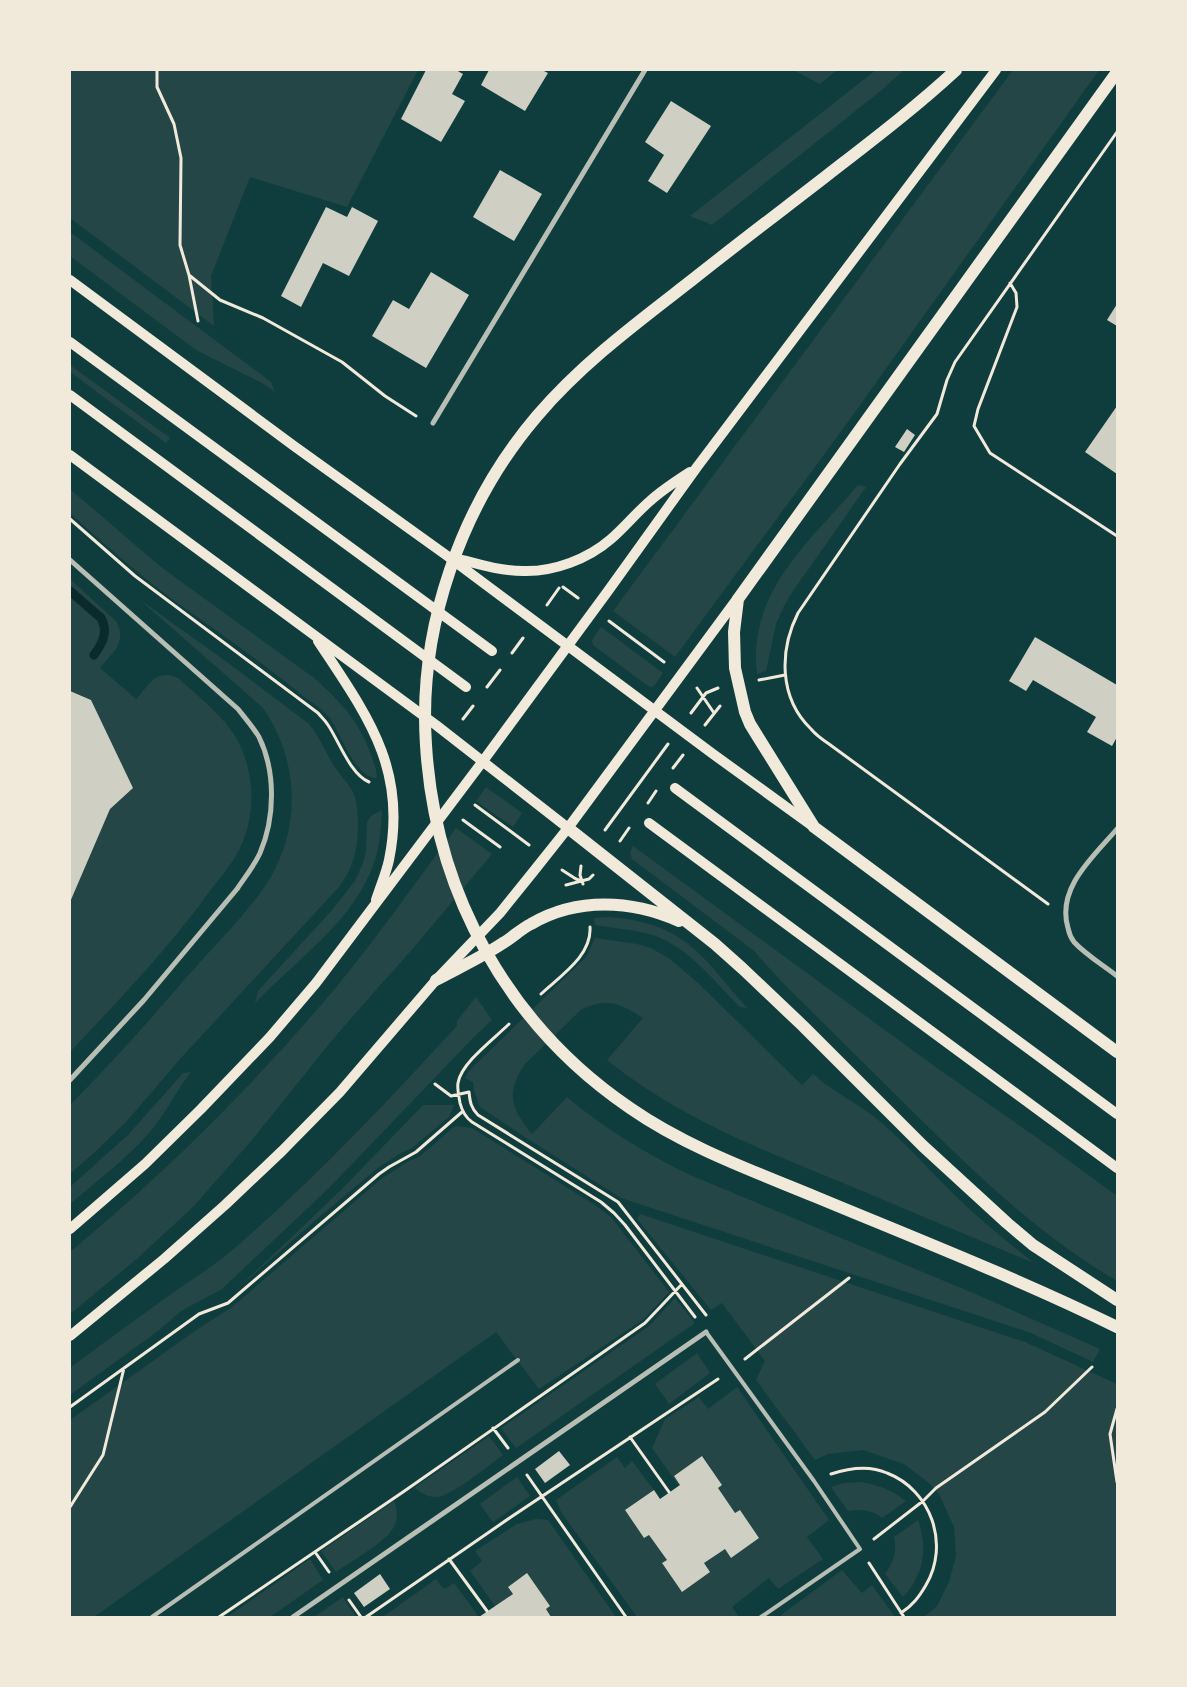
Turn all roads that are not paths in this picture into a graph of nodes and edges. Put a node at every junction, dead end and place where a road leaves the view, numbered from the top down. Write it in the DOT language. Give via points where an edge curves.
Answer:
graph roads {
  1 [pos="645,70"];
  2 [pos="956,70"];
  3 [pos="996,70"];
  4 [pos="1117,72"];
  5 [pos="70,280"];
  6 [pos="70,342"];
  7 [pos="70,395"];
  8 [pos="433,423"];
  9 [pos="70,455"];
  10 [pos="697,467"];
  11 [pos="446,555"];
  12 [pos="70,560"];
  13 [pos="738,599"];
  14 [pos="313,634"];
  15 [pos="568,646"];
  16 [pos="492,651"];
  17 [pos="466,687"];
  18 [pos="655,711"];
  19 [pos="483,762"];
  20 [pos="675,788"];
  21 [pos="649,823"];
  22 [pos="814,827"];
  23 [pos="568,828"];
  24 [pos="1117,829"];
  25 [pos="372,911"];
  26 [pos="697,930"];
  27 [pos="1117,976"];
  28 [pos="436,980"];
  29 [pos="1117,1052"];
  30 [pos="70,1080"];
  31 [pos="1117,1114"];
  32 [pos="1117,1168"];
  33 [pos="70,1229"];
  34 [pos="1117,1300"];
  35 [pos="1117,1327"];
  36 [pos="706,1332"];
  37 [pos="70,1336"];
  38 [pos="518,1360"];
  39 [pos="152,1617"];
  40 [pos="293,1617"];
  41 [pos="761,1617"];
  1 -- 8 [label="street"];
  2 -- 35 [label="main road" via="904,116 620,336 559,392 518,439 472,516 443,592 427,683 424,724 427,765 444,852 469,922 515,998 569,1060 630,1109 696,1145"];
  3 -- 10 [label="main road"];
  4 -- 13 [label="main road"];
  5 -- 11 [label="main road"];
  6 -- 16 [label="main road"];
  7 -- 17 [label="main road"];
  9 -- 14 [label="main road"];
  10 -- 11 [label="main road" via="648,502 606,543 575,561 523,571 490,567"];
  10 -- 15 [label="main road"];
  11 -- 15 [label="main road"];
  12 -- 30 [label="street" via="238,710 258,737 270,772 272,794 266,837 242,883 144,1000"];
  13 -- 18 [label="main road"];
  13 -- 22 [label="main road" via="734,632 735,668 745,712"];
  14 -- 19 [label="main road"];
  14 -- 25 [label="main road" via="370,722 391,781 394,808 389,861"];
  15 -- 18 [label="main road"];
  15 -- 19 [label="main road"];
  18 -- 22 [label="main road"];
  18 -- 23 [label="main road"];
  19 -- 23 [label="main road"];
  19 -- 25 [label="main road"];
  20 -- 31 [label="main road"];
  21 -- 32 [label="main road"];
  22 -- 29 [label="main road"];
  23 -- 26 [label="main road"];
  23 -- 28 [label="main road" via="500,913"];
  24 -- 27 [label="street" via="1076,879 1068,893 1065,916 1073,940"];
  25 -- 33 [label="main road" via="316,983 243,1066 145,1164"];
  26 -- 28 [label="main road" via="636,907 580,906 532,923 504,943"];
  26 -- 34 [label="main road" via="743,969 923,1146 1007,1223 1033,1245"];
  28 -- 37 [label="main road" via="340,1092 282,1151 164,1259"];
  36 -- 40 [label="street"];
  36 -- 41 [label="lane" via="860,1549"];
  38 -- 39 [label="lane"];
}
